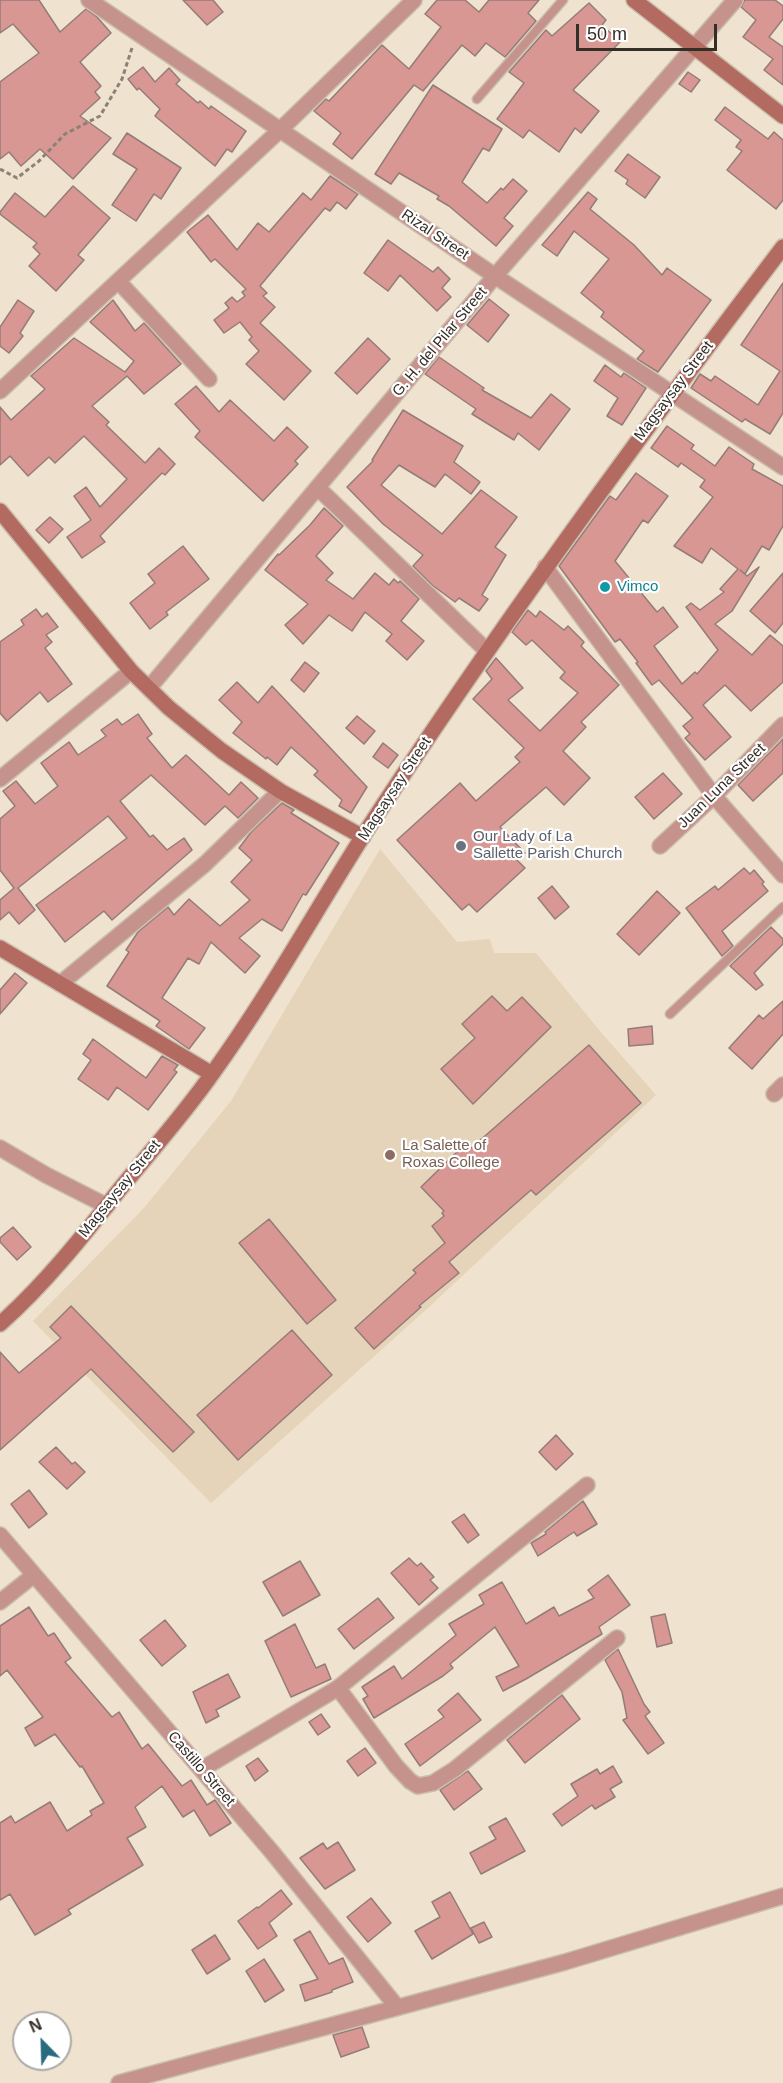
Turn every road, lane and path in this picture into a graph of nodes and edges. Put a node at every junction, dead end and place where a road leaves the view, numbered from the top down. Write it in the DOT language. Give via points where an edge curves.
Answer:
graph roads {
  1 [pos="89,0"];
  2 [pos="414,0"];
  3 [pos="563,0"];
  4 [pos="634,0"];
  5 [pos="735,0"];
  6 [pos="137,31"];
  7 [pos="693,48"];
  8 [pos="477,99"];
  9 [pos="783,116"];
  10 [pos="280,130"];
  11 [pos="0,170"];
  12 [pos="783,247"];
  13 [pos="495,276"];
  14 [pos="120,282"];
  15 [pos="209,379"];
  16 [pos="0,391"];
  17 [pos="672,393"];
  18 [pos="783,467"];
  19 [pos="318,488"];
  20 [pos="0,511"];
  21 [pos="545,567"];
  22 [pos="487,651"];
  23 [pos="131,671"];
  24 [pos="149,688"];
  25 [pos="783,725"];
  26 [pos="0,779"];
  27 [pos="280,790"];
  28 [pos="714,796"];
  29 [pos="363,837"];
  30 [pos="660,846"];
  31 [pos="783,875"];
  32 [pos="783,907"];
  33 [pos="0,948"];
  34 [pos="60,984"];
  35 [pos="670,1014"];
  36 [pos="212,1074"];
  37 [pos="0,1148"];
  38 [pos="106,1206"];
  39 [pos="0,1324"];
  40 [pos="587,1485"];
  41 [pos="0,1535"];
  42 [pos="34,1575"];
  43 [pos="0,1602"];
  44 [pos="617,1638"];
  45 [pos="338,1688"];
  46 [pos="202,1769"];
  47 [pos="783,1896"];
  48 [pos="397,2007"];
  49 [pos="118,2083"];
  1 -- 6 [label="street, Rizal Street"];
  2 -- 10 [label="street"];
  3 -- 8 [label="lane"];
  4 -- 7 [label="street"];
  5 -- 7 [label="street, G. H. del Pilar Street"];
  6 -- 10 [label="street, Rizal Street"];
  6 -- 11 [label="path" via="122,79 100,116 65,134 17,178"];
  7 -- 9 [label="street"];
  7 -- 13 [label="street, G. H. del Pilar Street"];
  10 -- 13 [label="street, Rizal Street"];
  10 -- 14 [label="street"];
  12 -- 17 [label="street, Magsaysay Street"];
  13 -- 17 [label="street, Rizal Street"];
  13 -- 19 [label="street, G. H. del Pilar Street"];
  14 -- 15 [label="street"];
  14 -- 16 [label="street"];
  17 -- 18 [label="street, Rizal Street"];
  17 -- 21 [label="street, Magsaysay Street"];
  19 -- 22 [label="street"];
  19 -- 24 [label="street, G. H. del Pilar Street"];
  20 -- 23 [label="street"];
  21 -- 22 [label="street, Magsaysay Street"];
  21 -- 28 [label="street"];
  22 -- 29 [label="street, Magsaysay Street"];
  23 -- 24 [label="street"];
  23 -- 26 [label="street"];
  24 -- 27 [label="street" via="222,751"];
  25 -- 28 [label="street, Juan Luna Street"];
  27 -- 29 [label="street"];
  27 -- 34 [label="street" via="205,864"];
  28 -- 30 [label="street, Juan Luna Street"];
  28 -- 31 [label="street"];
  29 -- 36 [label="street, Magsaysay Street"];
  32 -- 35 [label="lane"];
  33 -- 34 [label="street"];
  34 -- 36 [label="street"];
  36 -- 38 [label="street, Magsaysay Street"];
  37 -- 38 [label="street"];
  38 -- 39 [label="street, Magsaysay Street" via="73,1248"];
  40 -- 45 [label="street"];
  41 -- 42 [label="street, Castillo Street"];
  42 -- 43 [label="street"];
  42 -- 46 [label="street, Castillo Street"];
  44 -- 45 [label="street" via="455,1769 433,1783 418,1786 396,1766"];
  45 -- 46 [label="street"];
  46 -- 48 [label="street, Castillo Street"];
  47 -- 48 [label="street" via="565,1962"];
  48 -- 49 [label="street"];
}
